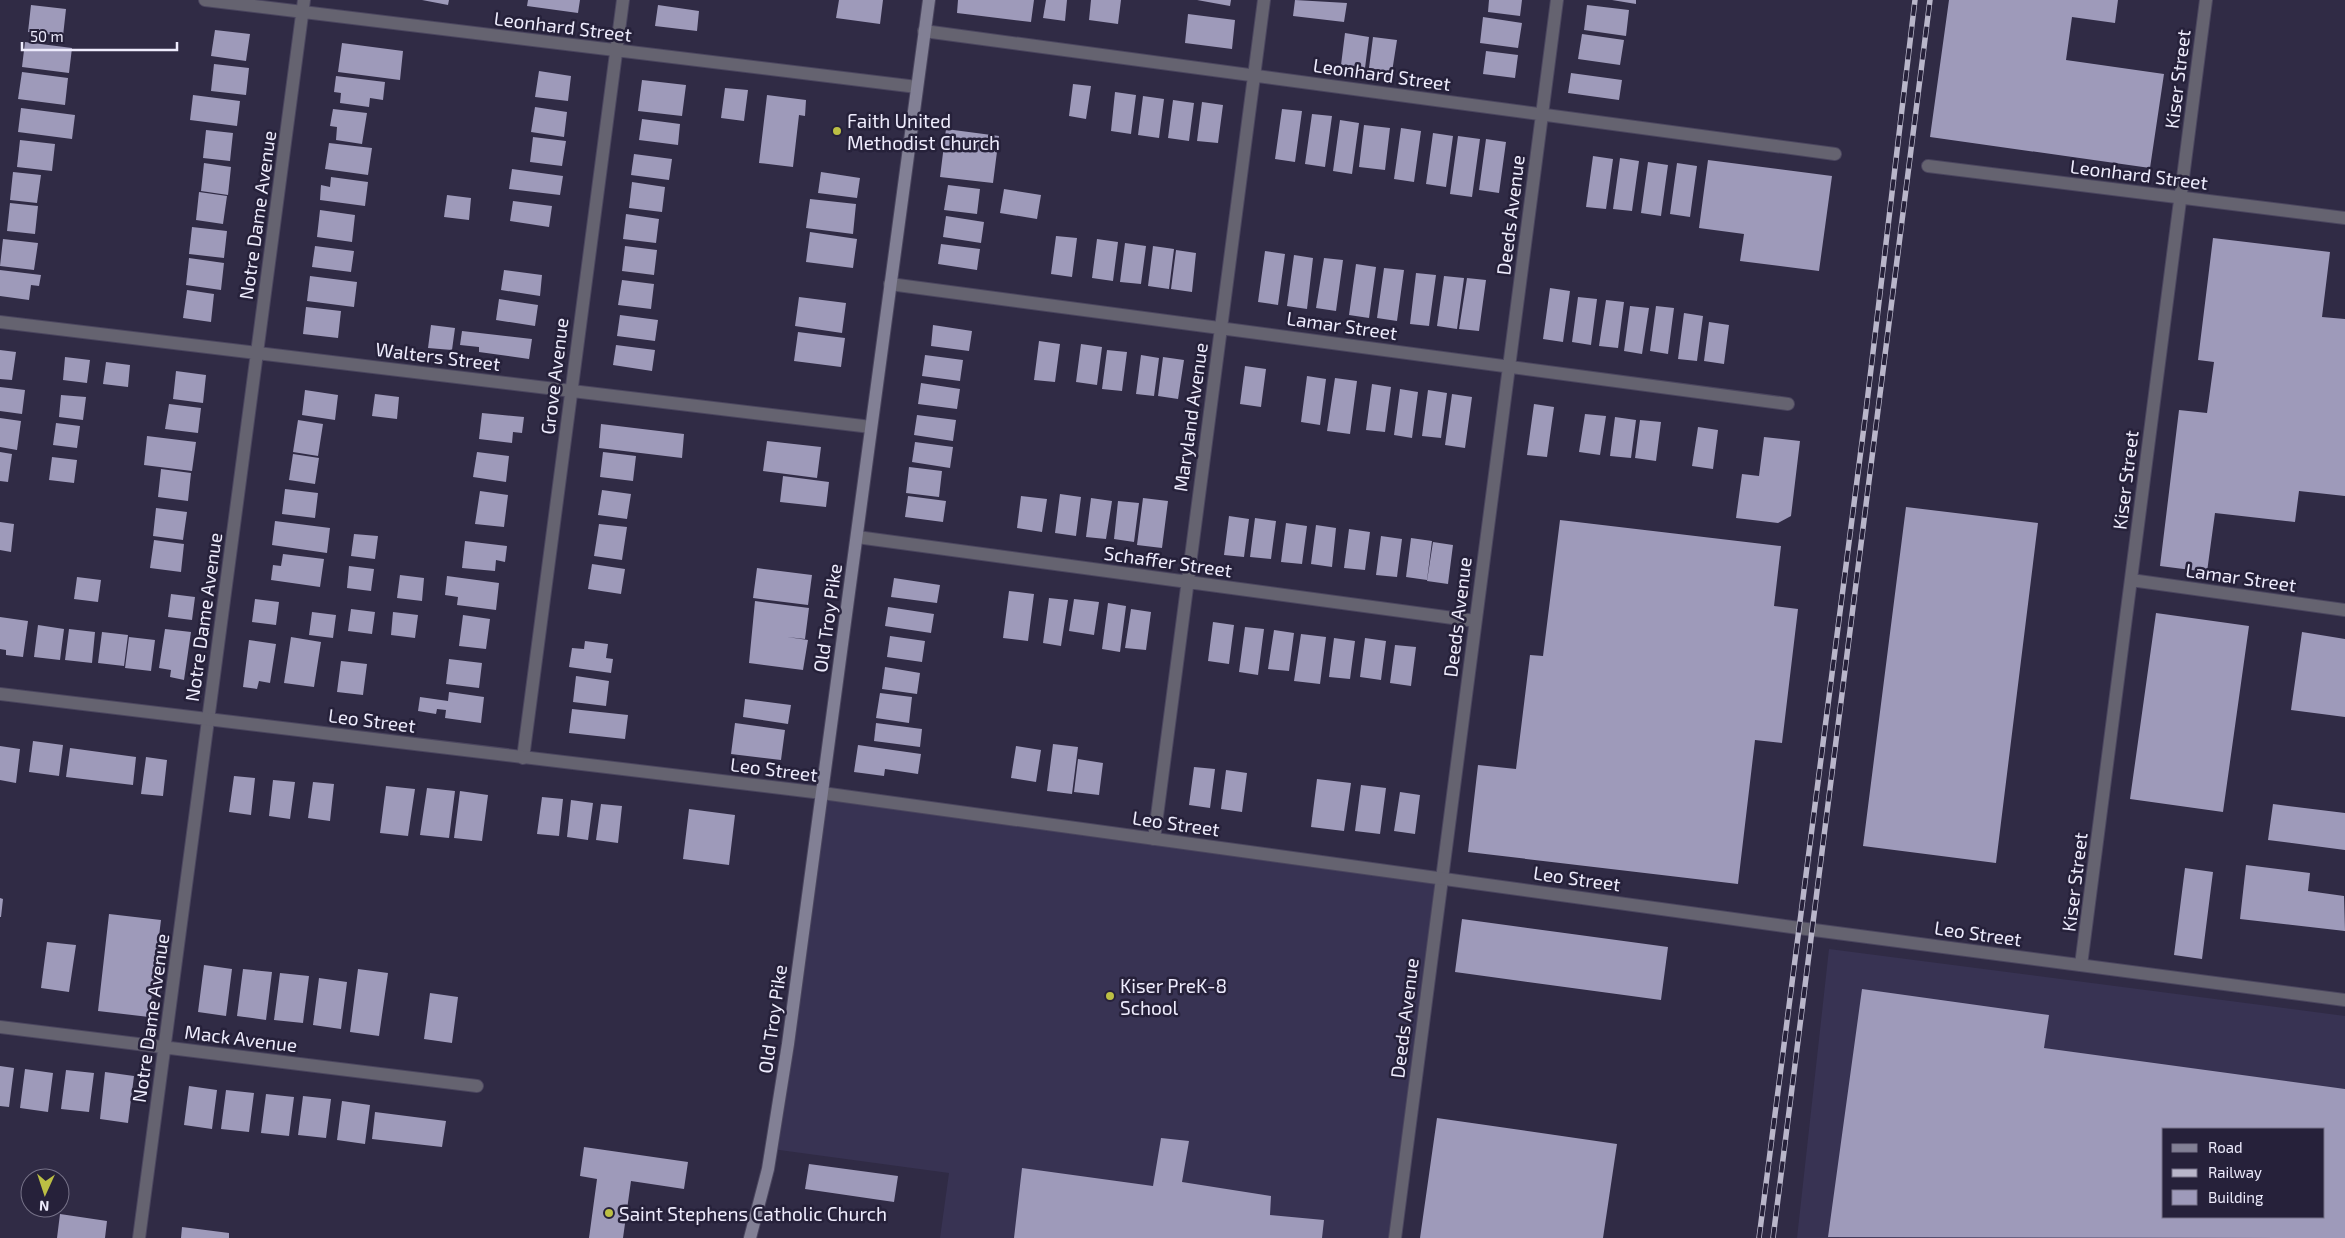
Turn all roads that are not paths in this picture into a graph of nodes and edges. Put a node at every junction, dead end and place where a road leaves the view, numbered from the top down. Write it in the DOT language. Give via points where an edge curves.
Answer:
graph roads {
  1 [pos="205,0"];
  2 [pos="623,0"];
  3 [pos="929,0"];
  4 [pos="1264,0"];
  5 [pos="1557,0"];
  6 [pos="2206,0"];
  7 [pos="303,6"];
  8 [pos="924,31"];
  9 [pos="616,52"];
  10 [pos="1254,76"];
  11 [pos="917,87"];
  12 [pos="1542,115"];
  13 [pos="1835,154"];
  14 [pos="1928,166"];
  15 [pos="2181,198"];
  16 [pos="2345,218"];
  17 [pos="890,284"];
  18 [pos="0,322"];
  19 [pos="1221,328"];
  20 [pos="257,353"];
  21 [pos="1509,367"];
  22 [pos="571,391"];
  23 [pos="1788,404"];
  24 [pos="871,427"];
  25 [pos="856,537"];
  26 [pos="2131,580"];
  27 [pos="1187,582"];
  28 [pos="2345,610"];
  29 [pos="1475,621"];
  30 [pos="0,694"];
  31 [pos="208,719"];
  32 [pos="523,758"];
  33 [pos="822,793"];
  34 [pos="1154,839"];
  35 [pos="1442,879"];
  36 [pos="2081,965"];
  37 [pos="2345,1000"];
  38 [pos="0,1027"];
  39 [pos="165,1048"];
  40 [pos="477,1086"];
  41 [pos="139,1238"];
  42 [pos="750,1238"];
  43 [pos="1395,1238"];
  1 -- 7 [label="street, Leonhard Street"];
  2 -- 9 [label="street, Grove Avenue"];
  3 -- 8 [label="main road, Old Troy Pike"];
  4 -- 10 [label="street, Maryland Avenue"];
  5 -- 12 [label="street, Deeds Avenue"];
  6 -- 15 [label="street, Kiser Street"];
  7 -- 9 [label="street, Leonhard Street"];
  7 -- 20 [label="street, Notre Dame Avenue"];
  8 -- 10 [label="street, Leonhard Street"];
  8 -- 11 [label="main road, Old Troy Pike"];
  9 -- 11 [label="street, Leonhard Street"];
  9 -- 22 [label="street, Grove Avenue"];
  10 -- 12 [label="street, Leonhard Street"];
  10 -- 19 [label="street, Maryland Avenue"];
  11 -- 17 [label="main road, Old Troy Pike"];
  12 -- 13 [label="street, Leonhard Street"];
  12 -- 21 [label="street, Deeds Avenue"];
  14 -- 15 [label="street, Leonhard Street"];
  15 -- 16 [label="street, Leonhard Street"];
  15 -- 26 [label="street, Kiser Street"];
  17 -- 19 [label="street, Lamar Street"];
  17 -- 24 [label="main road, Old Troy Pike"];
  18 -- 20 [label="street, Walters Street"];
  19 -- 21 [label="street, Lamar Street"];
  19 -- 27 [label="street, Maryland Avenue"];
  20 -- 22 [label="street, Walters Street"];
  20 -- 31 [label="street, Notre Dame Avenue"];
  21 -- 23 [label="street, Lamar Street"];
  21 -- 29 [label="street, Deeds Avenue"];
  22 -- 24 [label="street, Walters Street"];
  22 -- 32 [label="street, Grove Avenue"];
  24 -- 25 [label="main road, Old Troy Pike"];
  25 -- 27 [label="street, Schaffer Street"];
  25 -- 33 [label="main road, Old Troy Pike"];
  26 -- 28 [label="street, Lamar Street"];
  26 -- 36 [label="street, Kiser Street"];
  27 -- 29 [label="street, Schaffer Street"];
  27 -- 34 [label="street, Maryland Avenue"];
  29 -- 35 [label="street, Deeds Avenue"];
  30 -- 31 [label="street, Leo Street"];
  31 -- 32 [label="street, Leo Street"];
  31 -- 39 [label="street, Notre Dame Avenue"];
  32 -- 33 [label="street, Leo Street"];
  33 -- 34 [label="street, Leo Street"];
  33 -- 42 [label="main road, Old Troy Pike" via="768,1169"];
  34 -- 35 [label="street, Leo Street"];
  35 -- 36 [label="street, Leo Street"];
  35 -- 43 [label="street, Deeds Avenue"];
  36 -- 37 [label="street, Leo Street"];
  38 -- 39 [label="street, Mack Avenue"];
  39 -- 40 [label="street, Mack Avenue"];
  39 -- 41 [label="street, Notre Dame Avenue"];
}
